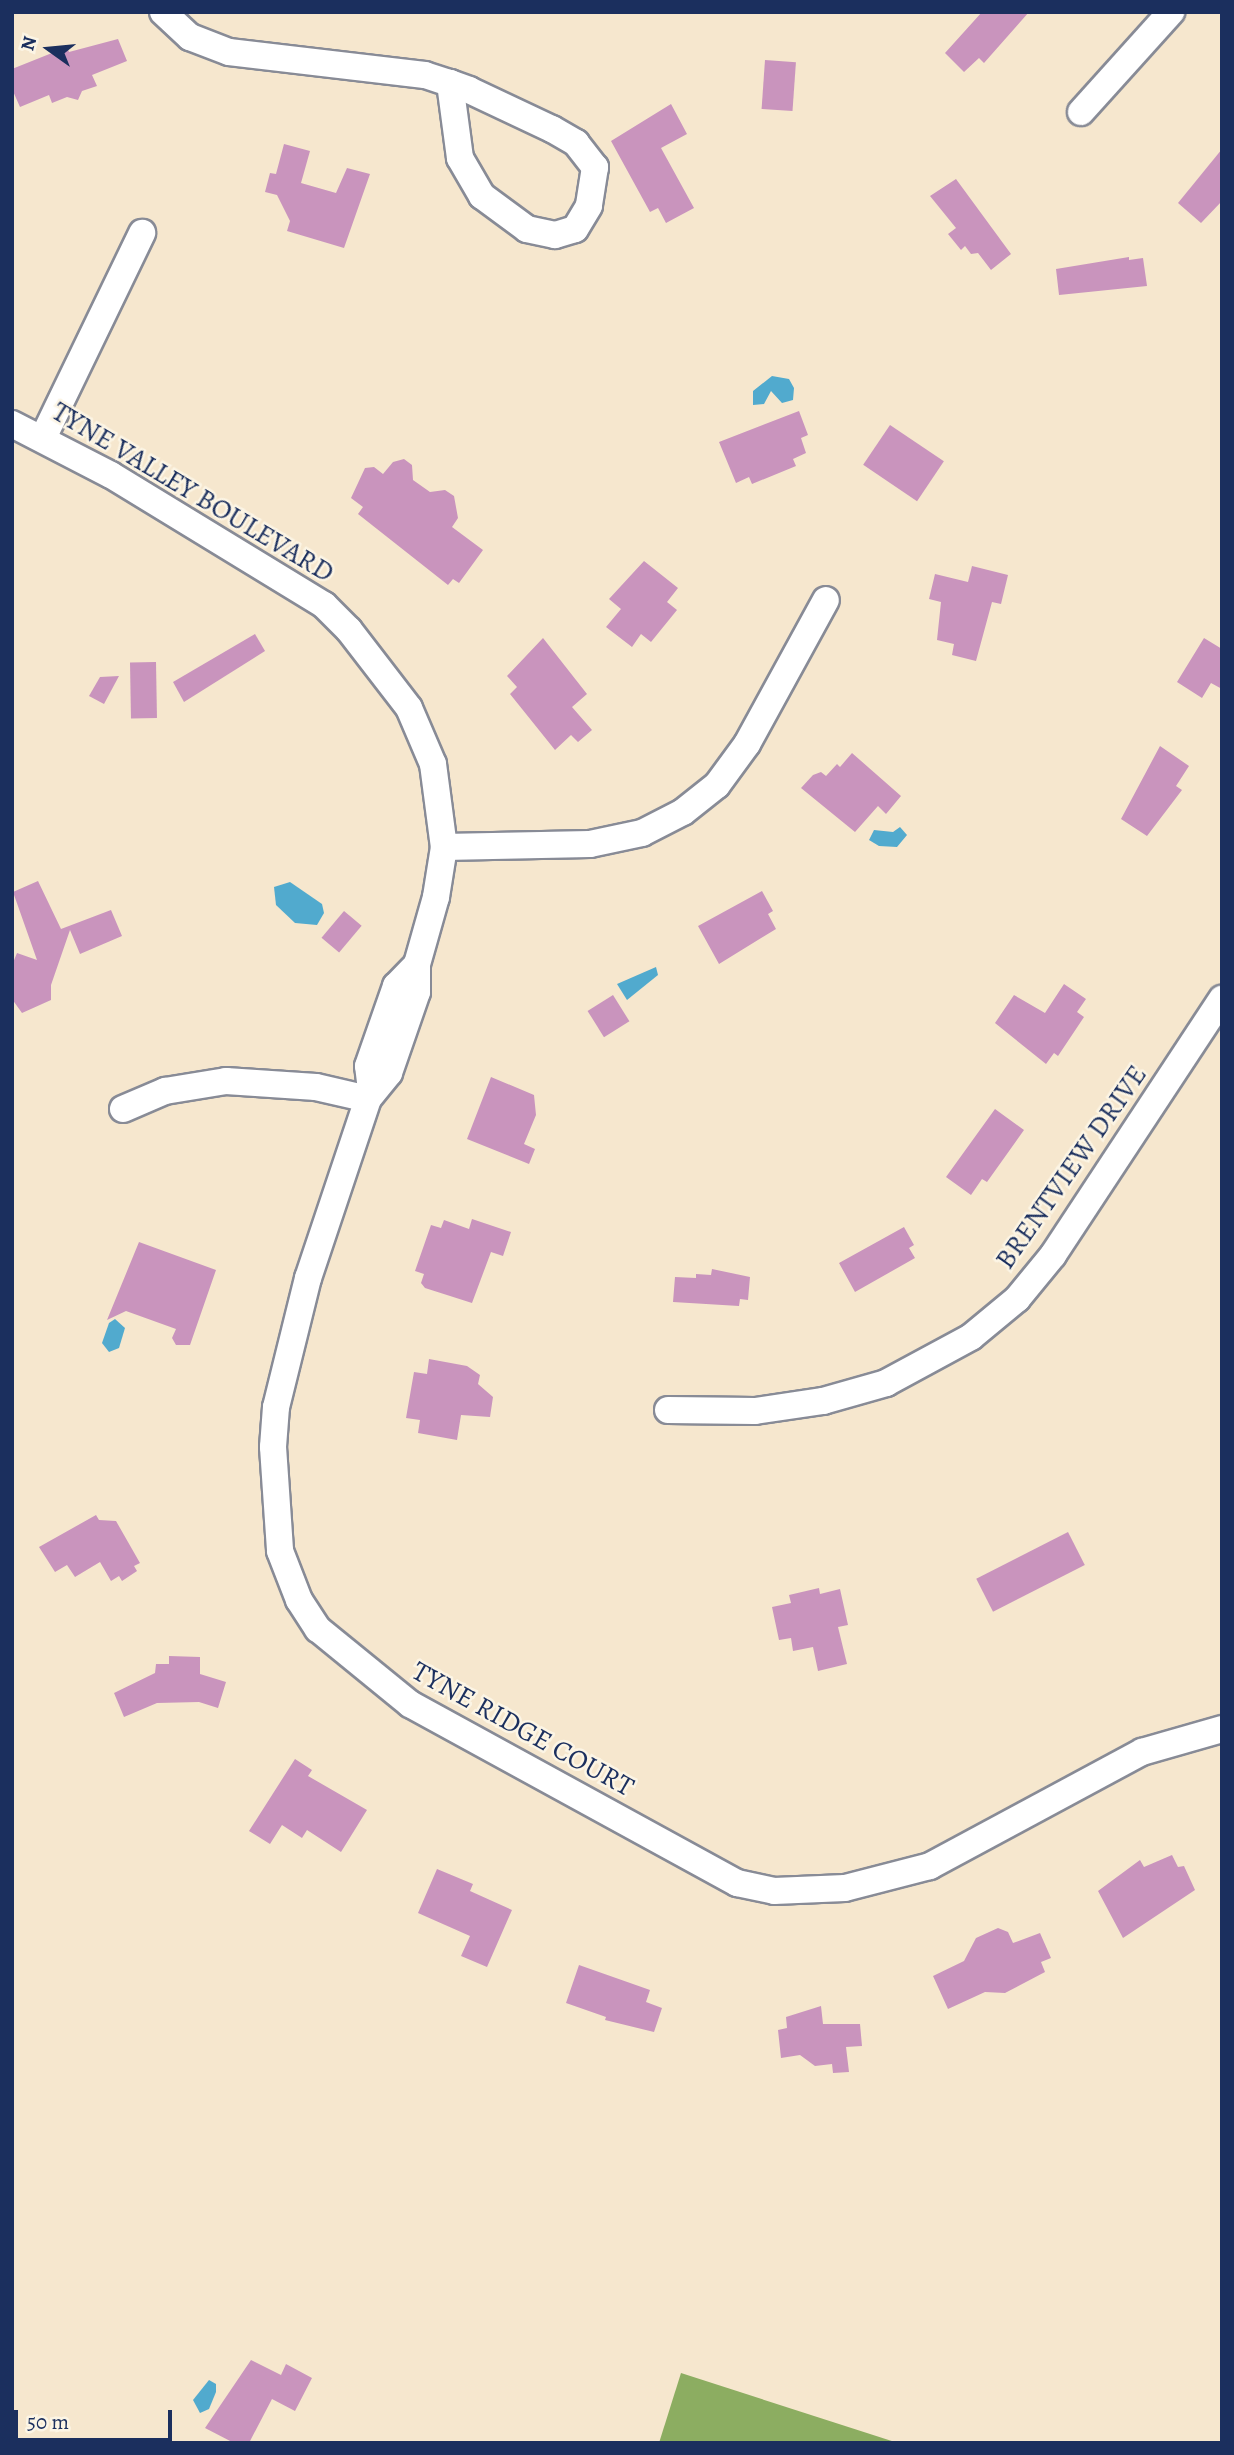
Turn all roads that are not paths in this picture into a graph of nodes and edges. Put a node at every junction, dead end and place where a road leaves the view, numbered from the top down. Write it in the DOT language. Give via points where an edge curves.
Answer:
graph roads {
  1 [pos="163,12"];
  2 [pos="1171,12"];
  3 [pos="450,83"];
  4 [pos="1080,112"];
  5 [pos="142,233"];
  6 [pos="12,424"];
  7 [pos="43,438"];
  8 [pos="826,600"];
  9 [pos="444,847"];
  10 [pos="1222,999"];
  11 [pos="370,1094"];
  12 [pos="123,1110"];
  13 [pos="667,1410"];
  14 [pos="1222,1730"];
  1 -- 3 [label="street" via="190,37 245,57 406,71"];
  2 -- 4 [label="street"];
  3 -- 3 [label="street" via="552,129 586,152 596,175 590,206 575,229 555,235 527,229 482,196 460,158"];
  5 -- 7 [label="street"];
  6 -- 7 [label="street, TYNE VALLEY BOULEVARD"];
  7 -- 9 [label="street, TYNE VALLEY BOULEVARD" via="252,558 336,615 386,676 423,738 440,799"];
  8 -- 9 [label="street" via="747,744 717,785 683,812 642,833 590,844"];
  9 -- 11 [label="street, TYNE VALLEY BOULEVARD" via="417,964 396,986 368,1066"];
  10 -- 13 [label="street, BRENTVIEW DRIVE" via="1053,1255 1017,1299 971,1337 919,1368 850,1395 755,1411"];
  11 -- 12 [label="street" via="226,1081 165,1091"];
  11 -- 14 [label="street, TYNE RIDGE COURT" via="295,1325 273,1447 280,1551 288,1577 318,1629 382,1686 737,1883 774,1892 845,1888 930,1866 1142,1752"];
}
